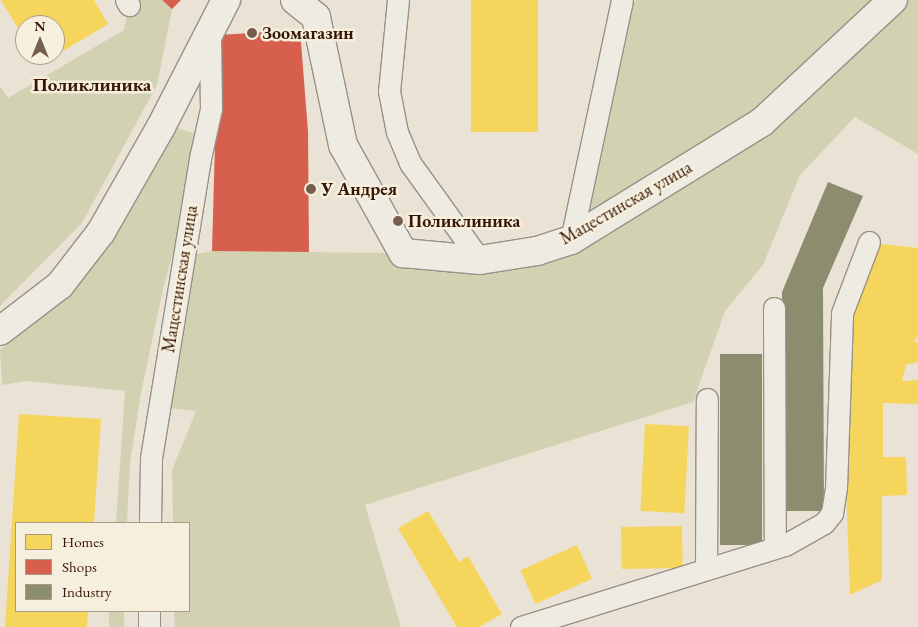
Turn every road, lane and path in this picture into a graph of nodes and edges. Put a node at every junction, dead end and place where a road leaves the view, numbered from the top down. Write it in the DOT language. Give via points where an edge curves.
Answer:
graph roads {
  1 [pos="226,0"];
  2 [pos="295,0"];
  3 [pos="398,0"];
  4 [pos="622,0"];
  5 [pos="893,0"];
  6 [pos="210,36"];
  7 [pos="571,240"];
  8 [pos="869,242"];
  9 [pos="480,260"];
  10 [pos="774,308"];
  11 [pos="0,331"];
  12 [pos="707,399"];
  13 [pos="150,522"];
  14 [pos="775,548"];
  15 [pos="706,569"];
  16 [pos="149,612"];
  17 [pos="148,627"];
  18 [pos="521,627"];
  1 -- 6 [label="street, Мацестинская улица"];
  2 -- 9 [label="street, Мацестинская улица" via="316,17 342,145 403,253"];
  3 -- 9 [label="lane" via="389,91 397,132 410,163"];
  4 -- 7 [label="lane"];
  5 -- 7 [label="street, Мацестинская улица" via="762,122"];
  6 -- 11 [label="street, Мацестинская улица" via="101,232 60,284"];
  6 -- 13 [label="lane, Мацестинская улица" via="211,109 151,458"];
  7 -- 9 [label="street, Мацестинская улица" via="537,251"];
  8 -- 14 [label="lane" via="842,313 836,488 832,513 815,530"];
  10 -- 14 [label="lane"];
  12 -- 15 [label="lane"];
  14 -- 15 [label="lane"];
  15 -- 18 [label="lane"];
  16 -- 17 [label="lane"];
}
